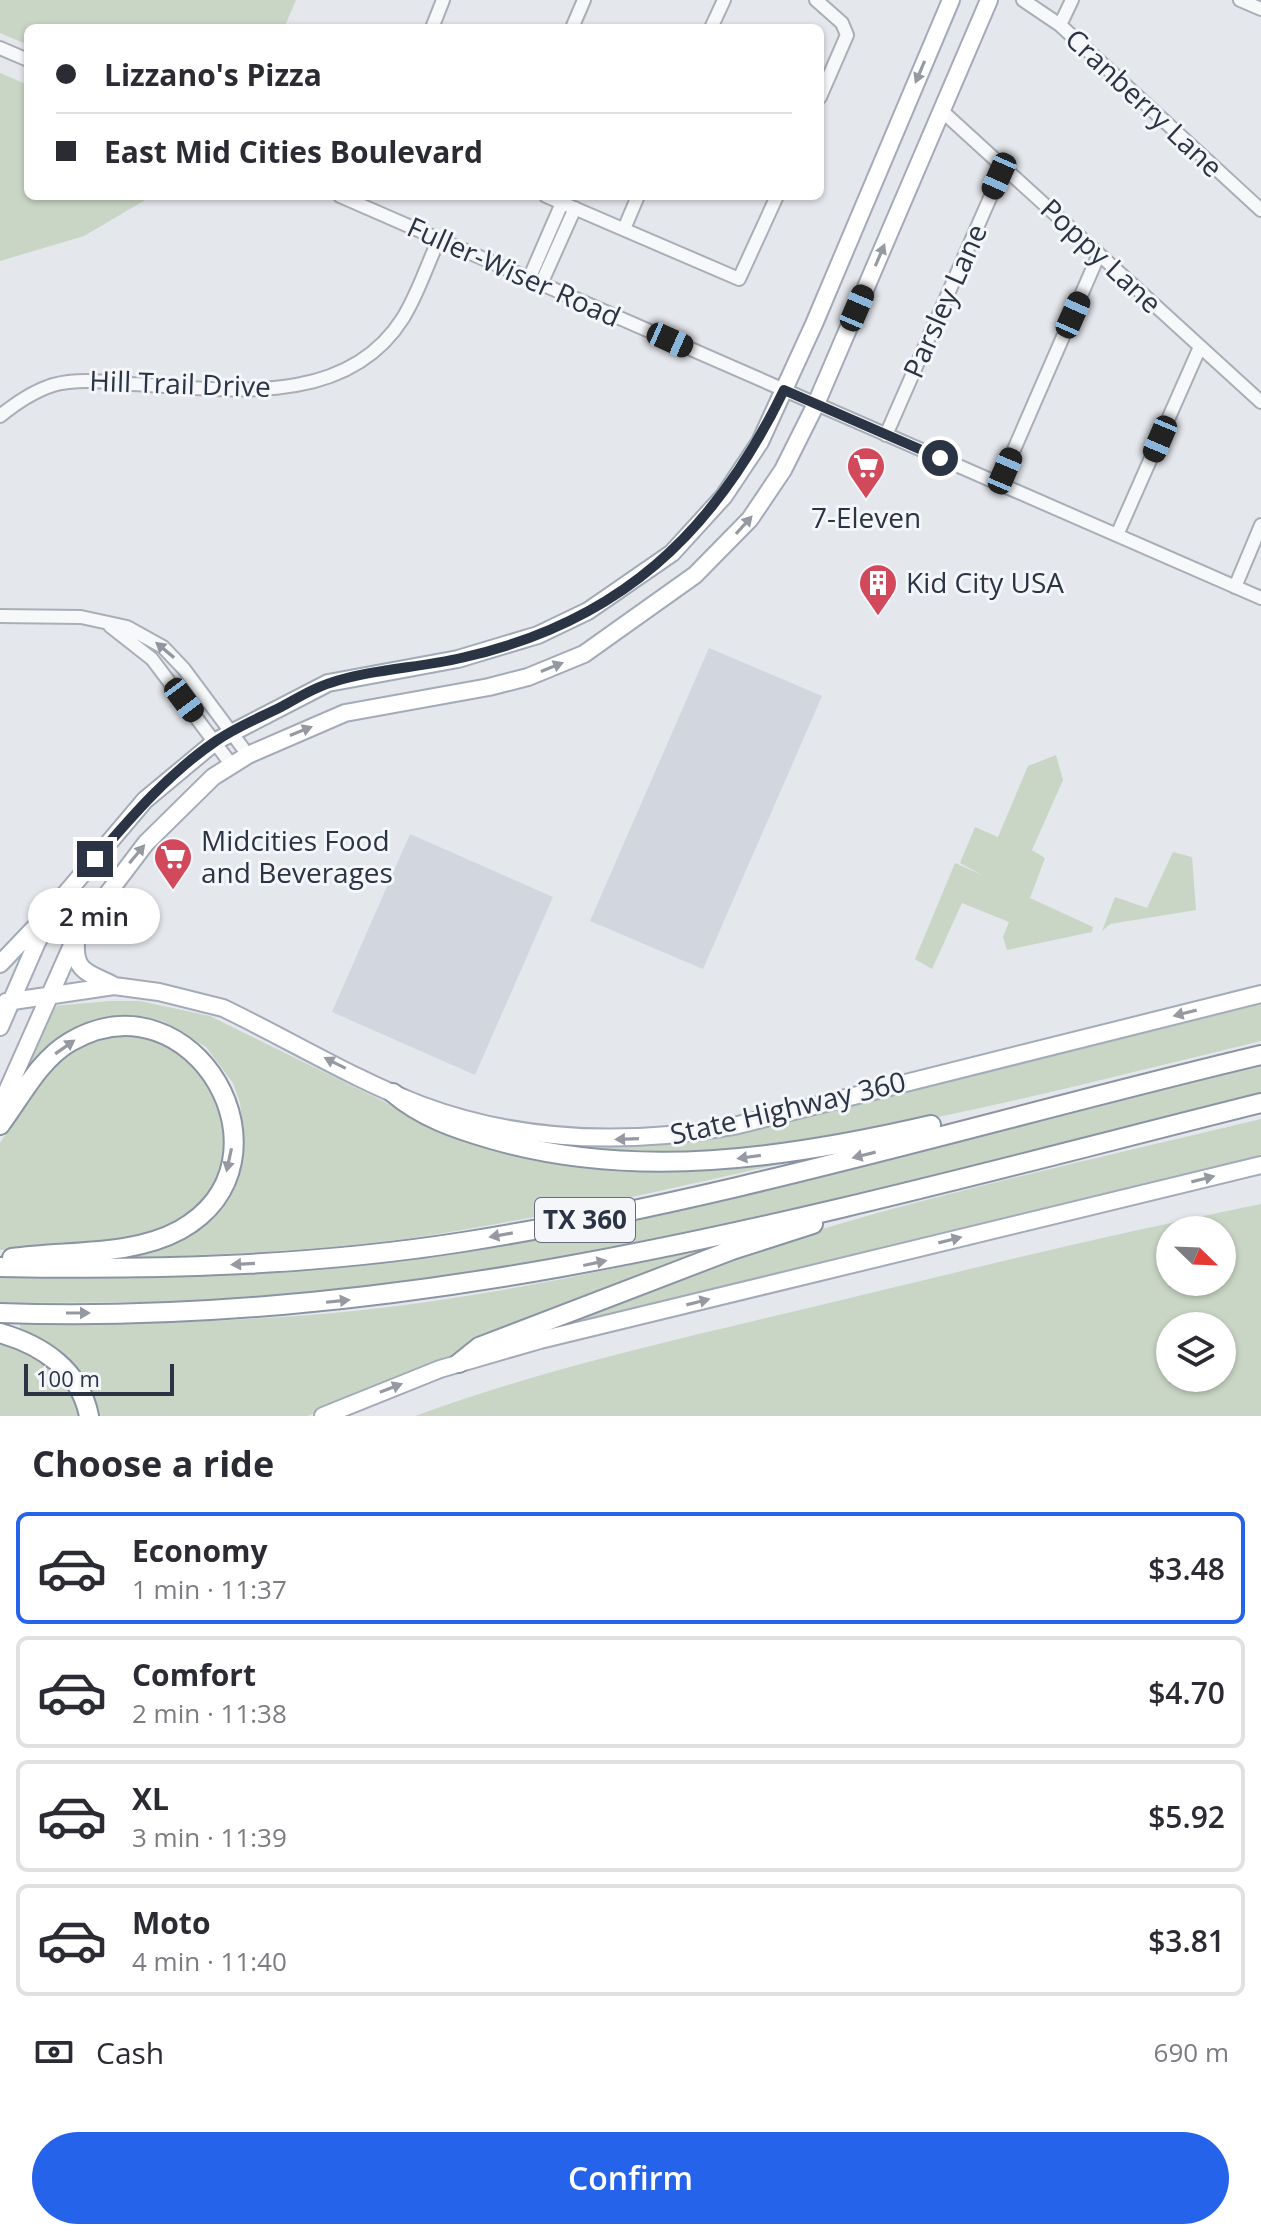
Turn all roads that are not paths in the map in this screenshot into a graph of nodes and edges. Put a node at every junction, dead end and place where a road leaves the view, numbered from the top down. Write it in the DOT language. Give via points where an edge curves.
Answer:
graph roads {
  1 [pos="443,0"];
  2 [pos="584,0"];
  3 [pos="724,0"];
  4 [pos="816,0"];
  5 [pos="951,0"];
  6 [pos="989,0"];
  7 [pos="1023,0"];
  8 [pos="1072,0"];
  9 [pos="1240,0"];
  10 [pos="1261,9"];
  11 [pos="434,24"];
  12 [pos="574,24"];
  13 [pos="713,24"];
  14 [pos="1060,25"];
  15 [pos="0,48"];
  16 [pos="24,58"];
  17 [pos="824,88"];
  18 [pos="942,111"];
  19 [pos="1004,166"];
  20 [pos="349,200"];
  21 [pos="555,200"];
  22 [pos="636,200"];
  23 [pos="775,200"];
  24 [pos="562,203"];
  25 [pos="575,208"];
  26 [pos="1261,210"];
  27 [pos="624,229"];
  28 [pos="439,239"];
  29 [pos="1099,254"];
  30 [pos="535,282"];
  31 [pos="1200,347"];
  32 [pos="784,390"];
  33 [pos="1261,402"];
  34 [pos="816,404"];
  35 [pos="0,416"];
  36 [pos="886,435"];
  37 [pos="999,484"];
  38 [pos="1261,525"];
  39 [pos="1117,535"];
  40 [pos="1235,587"];
  41 [pos="1261,598"];
  42 [pos="0,616"];
  43 [pos="110,626"];
  44 [pos="233,731"];
  45 [pos="216,741"];
  46 [pos="248,755"];
  47 [pos="231,764"];
  48 [pos="62,898"];
  49 [pos="77,934"];
  50 [pos="0,964"];
  51 [pos="114,986"];
  52 [pos="1261,994"];
  53 [pos="48,995"];
  54 [pos="6,1002"];
  55 [pos="0,1027"];
  56 [pos="1261,1055"];
  57 [pos="1156,1080"];
  58 [pos="393,1093"];
  59 [pos="1261,1103"];
  60 [pos="0,1107"];
  61 [pos="0,1125"];
  62 [pos="1102,1143"];
  63 [pos="1261,1165"];
  64 [pos="0,1260"];
  65 [pos="0,1267"];
  66 [pos="0,1313"];
  67 [pos="0,1333"];
  68 [pos="459,1363"];
  69 [pos="89,1416"];
  70 [pos="323,1416"];
  1 -- 11 [label="street"];
  2 -- 12 [label="street"];
  3 -- 13 [label="street"];
  4 -- 17 [label="street" via="842,23 847,35"];
  5 -- 32 [label="main road, one-way"];
  6 -- 18 [label="main road"];
  7 -- 14 [label="street, Cranberry Lane"];
  8 -- 14 [label="street"];
  9 -- 10 [label="street"];
  14 -- 26 [label="street, Cranberry Lane"];
  15 -- 16 [label="street"];
  18 -- 19 [label="street, Poppy Lane"];
  34 -- 18 [label="main road, one-way"];
  19 -- 29 [label="street, Poppy Lane"];
  19 -- 36 [label="street, Parsley Lane"];
  20 -- 28 [label="street, Fuller-Wiser Road"];
  21 -- 24 [label="street"];
  22 -- 27 [label="street"];
  23 -- 27 [label="street" via="739,279"];
  24 -- 25 [label="street"];
  24 -- 30 [label="street"];
  25 -- 27 [label="street"];
  25 -- 30 [label="street"];
  28 -- 30 [label="street, Fuller-Wiser Road"];
  28 -- 35 [label="street, Hill Trail Drive" via="394,331 375,350 321,380 251,391 75,381 40,390"];
  29 -- 31 [label="street, Poppy Lane"];
  29 -- 37 [label="street"];
  30 -- 32 [label="street, Fuller-Wiser Road"];
  31 -- 33 [label="street, Poppy Lane"];
  31 -- 39 [label="street"];
  32 -- 34 [label="street, Fuller-Wiser Road"];
  32 -- 44 [label="main road" via="760,442 724,496 672,553 588,611 507,647 328,683"];
  34 -- 36 [label="street, Fuller-Wiser Road"];
  46 -- 34 [label="main road, one-way" via="345,713 489,687 584,654 695,575 750,519 783,470"];
  36 -- 37 [label="street, Fuller-Wiser Road"];
  37 -- 39 [label="street, Fuller-Wiser Road"];
  38 -- 40 [label="street"];
  39 -- 40 [label="street, Fuller-Wiser Road"];
  40 -- 41 [label="street, Fuller-Wiser Road"];
  42 -- 43 [label="street" via="81,617"];
  44 -- 43 [label="street, one-way" via="163,647 127,627"];
  43 -- 45 [label="street" via="152,659"];
  44 -- 45 [label="main road"];
  44 -- 46 [label="street"];
  45 -- 47 [label="street"];
  45 -- 48 [label="main road" via="145,800"];
  46 -- 47 [label="main road"];
  49 -- 47 [label="main road, one-way" via="146,843"];
  48 -- 50 [label="main road"];
  48 -- 54 [label="main road"];
  49 -- 51 [label="main road" via="80,969"];
  49 -- 53 [label="main road"];
  51 -- 53 [label="main road, State Highway 360"];
  58 -- 51 [label="main road, State Highway 360, one-way" via="223,1008"];
  52 -- 58 [label="main road, State Highway 360, one-way" via="734,1126 668,1136 595,1140 525,1132 453,1115"];
  53 -- 54 [label="main road, State Highway 360"];
  53 -- 60 [label="main road"];
  54 -- 55 [label="main road"];
  56 -- 57 [label="highway, TX 360"];
  57 -- 58 [label="highway, one-way" via="1133,1079 909,1131 695,1162 581,1158 532,1150 415,1112"];
  57 -- 65 [label="highway, TX 360, one-way" via="674,1201 461,1242 233,1265"];
  59 -- 62 [label="highway, TX 360"];
  61 -- 64 [label="highway, one-way" via="34,1077 69,1042 90,1032 137,1028 187,1046 207,1064 222,1085 234,1132 220,1187 181,1229 136,1245"];
  66 -- 62 [label="highway, TX 360, one-way" via="225,1310 516,1277 728,1233"];
  62 -- 68 [label="highway" via="1077,1155 732,1250 479,1347"];
  68 -- 63 [label="main road, one-way"];
  67 -- 69 [label="highway" via="43,1350 63,1366 79,1387"];
  70 -- 68 [label="main road, one-way"];
}
